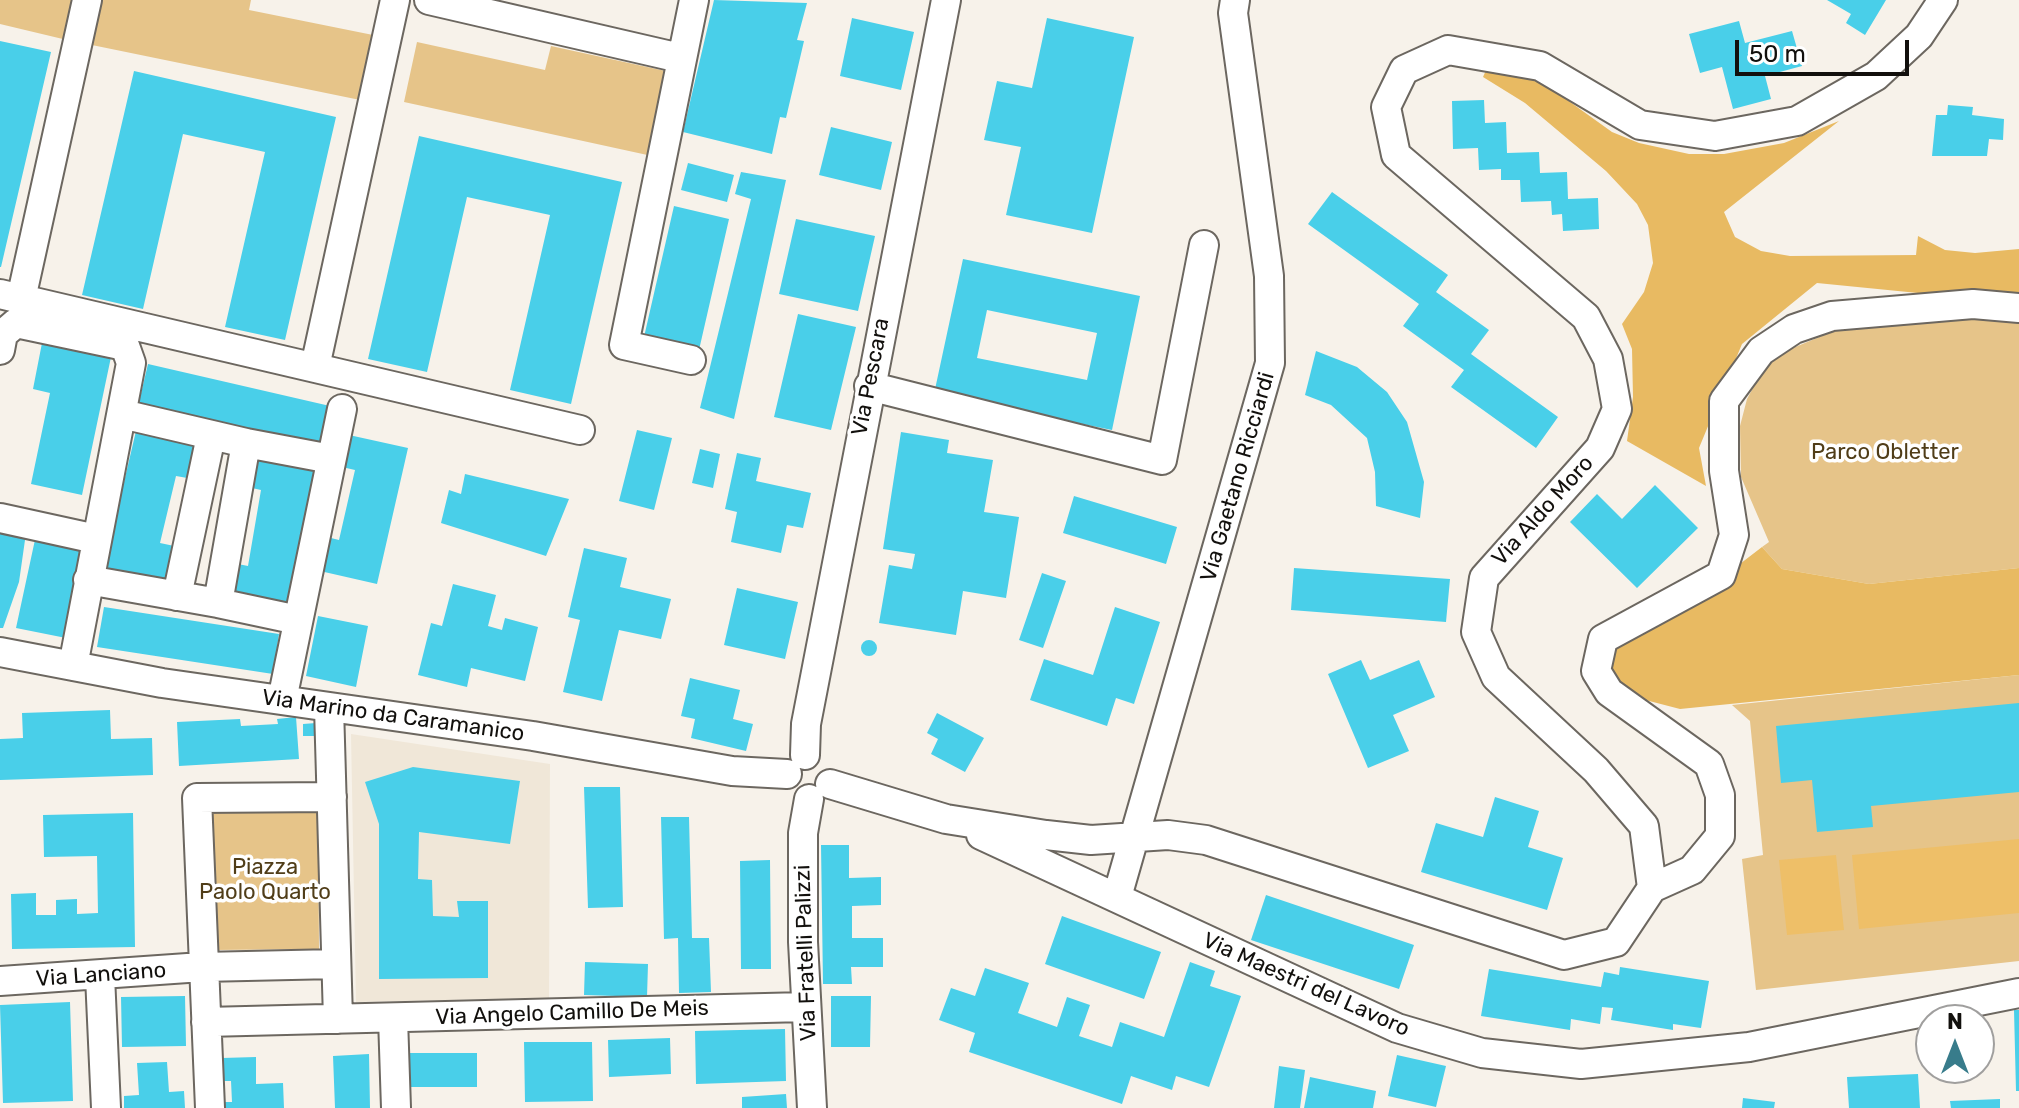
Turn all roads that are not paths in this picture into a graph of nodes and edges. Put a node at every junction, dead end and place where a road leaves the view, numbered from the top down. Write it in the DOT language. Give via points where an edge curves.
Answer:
graph roads {
  1 [pos="87,0"];
  2 [pos="395,0"];
  3 [pos="429,0"];
  4 [pos="694,0"];
  5 [pos="946,0"];
  6 [pos="1235,0"];
  7 [pos="1943,0"];
  8 [pos="680,58"];
  9 [pos="1204,245"];
  10 [pos="11,297"];
  11 [pos="2019,308"];
  12 [pos="0,350"];
  13 [pos="691,360"];
  14 [pos="315,367"];
  15 [pos="869,386"];
  16 [pos="342,409"];
  17 [pos="122,414"];
  18 [pos="580,430"];
  19 [pos="211,436"];
  20 [pos="246,443"];
  21 [pos="331,459"];
  22 [pos="0,518"];
  23 [pos="96,539"];
  24 [pos="88,580"];
  25 [pos="177,596"];
  26 [pos="218,603"];
  27 [pos="298,620"];
  28 [pos="0,652"];
  29 [pos="73,666"];
  30 [pos="282,700"];
  31 [pos="329,707"];
  32 [pos="796,765"];
  33 [pos="819,791"];
  34 [pos="332,797"];
  35 [pos="946,819"];
  36 [pos="1136,837"];
  37 [pos="1652,888"];
  38 [pos="1117,897"];
  39 [pos="336,964"];
  40 [pos="202,967"];
  41 [pos="100,976"];
  42 [pos="0,981"];
  43 [pos="2019,993"];
  44 [pos="805,1007"];
  45 [pos="393,1018"];
  46 [pos="338,1019"];
  47 [pos="206,1022"];
  48 [pos="106,1108"];
  49 [pos="210,1108"];
  50 [pos="396,1108"];
  51 [pos="812,1108"];
  1 -- 10 [label="street"];
  2 -- 14 [label="street"];
  3 -- 8 [label="street"];
  4 -- 8 [label="street"];
  5 -- 15 [label="street, Via Pescara"];
  6 -- 36 [label="street, Via Gaetano Ricciardi" via="1269,276 1270,363"];
  7 -- 37 [label="street, Via Aldo Moro" via="1919,36 1876,76 1797,121 1715,136 1640,125 1540,66 1448,50 1404,70 1386,107 1396,155 1586,317 1608,359 1617,409 1600,448 1484,578 1476,632 1496,677 1596,770 1644,826"];
  8 -- 13 [label="street" via="624,345"];
  9 -- 15 [label="street" via="1162,460"];
  10 -- 14 [label="street"];
  11 -- 37 [label="street" via="1973,304 1832,316 1794,329 1761,351 1724,401 1724,471 1734,535 1721,575 1603,639 1596,671 1609,692 1709,764 1720,795 1720,836 1692,870"];
  12 -- 17 [label="street" via="3,334 16,323 125,346 131,363"];
  14 -- 18 [label="street"];
  15 -- 32 [label="street, Via Pescara"];
  16 -- 21 [label="street"];
  17 -- 19 [label="street"];
  17 -- 23 [label="street"];
  19 -- 20 [label="street"];
  19 -- 25 [label="street"];
  20 -- 21 [label="street"];
  20 -- 26 [label="street"];
  21 -- 27 [label="street"];
  22 -- 23 [label="street"];
  23 -- 24 [label="street"];
  24 -- 25 [label="street"];
  24 -- 29 [label="street"];
  25 -- 26 [label="street"];
  26 -- 27 [label="street"];
  27 -- 30 [label="street"];
  28 -- 29 [label="street, Via Marino da Caramanico"];
  29 -- 30 [label="street, Via Marino da Caramanico"];
  30 -- 31 [label="street, Via Marino da Caramanico"];
  31 -- 32 [label="street, Via Marino da Caramanico" via="732,771"];
  31 -- 34 [label="street"];
  32 -- 33 [label="street" via="795,794"];
  32 -- 33 [label="street" via="818,757 828,765"];
  33 -- 35 [label="street, Via Maestri del Lavoro"];
  33 -- 44 [label="street, Via Fratelli Palizzi" via="803,833"];
  34 -- 39 [label="street"];
  34 -- 40 [label="street" via="197,798"];
  35 -- 36 [label="street, Via Maestri del Lavoro" via="1091,840"];
  35 -- 38 [label="street, Via Maestri del Lavoro"];
  36 -- 37 [label="street" via="1206,840 1564,955 1616,942"];
  36 -- 38 [label="street, Via Gaetano Ricciardi"];
  38 -- 43 [label="street, Via Maestri del Lavoro" via="1397,1028 1482,1053 1581,1064 1749,1047"];
  39 -- 40 [label="street"];
  39 -- 46 [label="street"];
  40 -- 41 [label="street, Via Lanciano"];
  40 -- 47 [label="street"];
  41 -- 42 [label="street, Via Lanciano"];
  41 -- 48 [label="street"];
  44 -- 45 [label="street, Via Angelo Camillo De Meis"];
  44 -- 51 [label="street, Via Fratelli Palizzi"];
  45 -- 46 [label="street, Via Angelo Camillo De Meis"];
  45 -- 50 [label="street"];
  46 -- 47 [label="street, Via Angelo Camillo De Meis"];
  47 -- 49 [label="street"];
}
